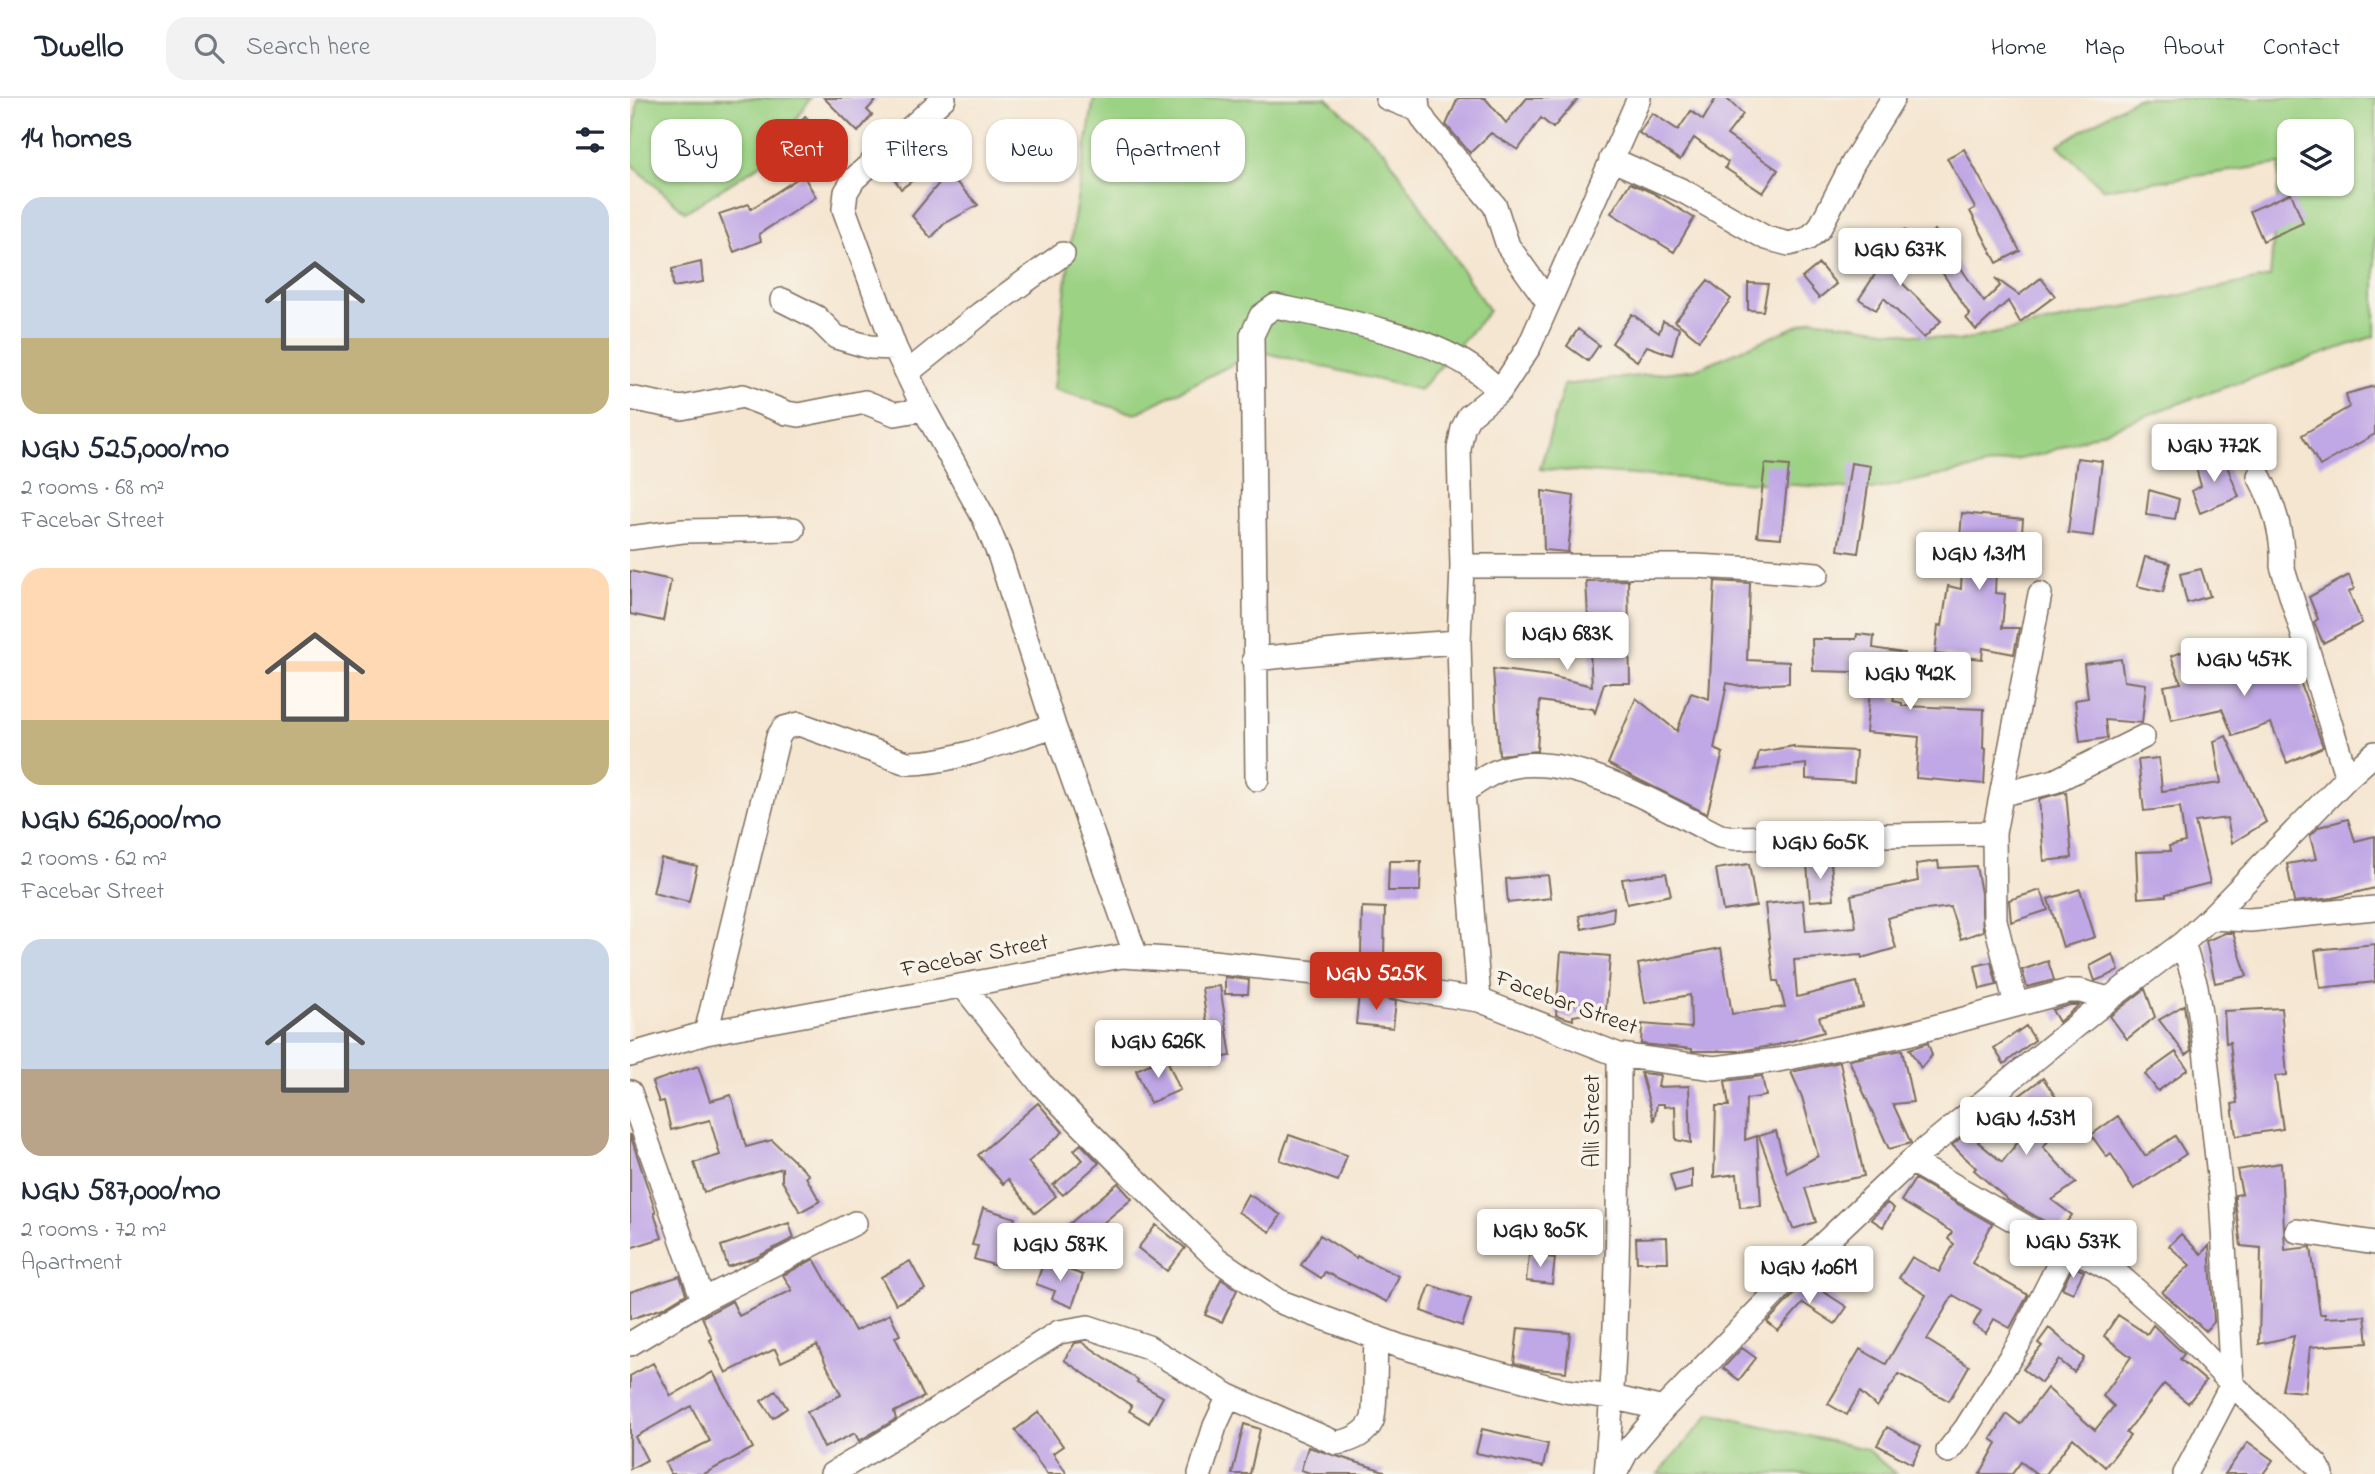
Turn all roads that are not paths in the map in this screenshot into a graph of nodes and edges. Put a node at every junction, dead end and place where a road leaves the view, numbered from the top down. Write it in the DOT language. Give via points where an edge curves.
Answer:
graph roads {
  1 [pos="944,98"];
  2 [pos="1387,98"];
  3 [pos="1639,98"];
  4 [pos="1894,98"];
  5 [pos="1417,104"];
  6 [pos="1611,159"];
  7 [pos="1063,254"];
  8 [pos="782,300"];
  9 [pos="1548,302"];
  10 [pos="895,348"];
  11 [pos="907,373"];
  12 [pos="1500,391"];
  13 [pos="630,398"];
  14 [pos="923,409"];
  15 [pos="2259,476"];
  16 [pos="793,529"];
  17 [pos="630,538"];
  18 [pos="1462,566"];
  19 [pos="1818,574"];
  20 [pos="2040,594"];
  21 [pos="1459,642"];
  22 [pos="1254,659"];
  23 [pos="1055,726"];
  24 [pos="2143,737"];
  25 [pos="2375,753"];
  26 [pos="2347,778"];
  27 [pos="1257,779"];
  28 [pos="1463,792"];
  29 [pos="2003,794"];
  30 [pos="1994,833"];
  31 [pos="2375,908"];
  32 [pos="2210,918"];
  33 [pos="2183,943"];
  34 [pos="1136,956"];
  35 [pos="964,987"];
  36 [pos="2109,999"];
  37 [pos="1479,1000"];
  38 [pos="2016,1005"];
  39 [pos="706,1033"];
  40 [pos="630,1055"];
  41 [pos="1619,1055"];
  42 [pos="630,1092"];
  43 [pos="1911,1161"];
  44 [pos="855,1223"];
  45 [pos="2297,1231"];
  46 [pos="2375,1243"];
  47 [pos="2066,1250"];
  48 [pos="703,1300"];
  49 [pos="1376,1338"];
  50 [pos="630,1344"];
  51 [pos="2232,1384"];
  52 [pos="1229,1395"];
  53 [pos="1612,1397"];
  54 [pos="1663,1409"];
  55 [pos="1948,1451"];
  56 [pos="832,1474"];
  57 [pos="1200,1474"];
  58 [pos="1606,1474"];
  59 [pos="1615,1474"];
  60 [pos="2185,1474"];
  61 [pos="2322,1474"];
  1 -- 10 [label="street" via="854,179 846,192 844,209"];
  2 -- 5 [label="street"];
  3 -- 6 [label="street"];
  4 -- 6 [label="street" via="1819,229 1807,239 1789,244 1766,238 1683,191"];
  5 -- 9 [label="street" via="1495,206 1508,246"];
  6 -- 9 [label="street"];
  7 -- 11 [label="street"];
  8 -- 10 [label="street" via="816,317 836,337 870,347"];
  9 -- 12 [label="street" via="1529,347"];
  10 -- 11 [label="street"];
  11 -- 14 [label="street"];
  12 -- 18 [label="street" via="1469,416 1463,428 1459,449"];
  12 -- 22 [label="street" via="1450,355 1406,339 1275,306 1261,316 1252,335"];
  13 -- 14 [label="street" via="681,408 743,396 799,415 865,402 895,415"];
  14 -- 23 [label="street" via="984,518"];
  15 -- 26 [label="street" via="2271,503 2282,566"];
  16 -- 17 [label="street" via="683,531"];
  18 -- 19 [label="street" via="1695,566"];
  18 -- 21 [label="street"];
  20 -- 29 [label="street"];
  21 -- 22 [label="street"];
  21 -- 28 [label="street"];
  22 -- 27 [label="street"];
  23 -- 34 [label="street"];
  23 -- 39 [label="street" via="923,763 907,763 799,724 784,728 778,737"];
  24 -- 29 [label="street" via="2055,781"];
  25 -- 26 [label="street"];
  26 -- 32 [label="street"];
  28 -- 30 [label="street" via="1493,773 1521,765 1570,768 1635,793 1720,836"];
  28 -- 37 [label="street"];
  29 -- 30 [label="street"];
  30 -- 38 [label="street" via="1995,920"];
  31 -- 32 [label="street" via="2250,920"];
  32 -- 33 [label="street"];
  33 -- 36 [label="street"];
  33 -- 51 [label="street" via="2196,986 2221,1194"];
  34 -- 35 [label="street, Facebar Street"];
  34 -- 37 [label="street, Facebar Street" via="1361,978"];
  35 -- 39 [label="street, Facebar Street"];
  35 -- 49 [label="street" via="1040,1083 1217,1259 1278,1301"];
  36 -- 38 [label="street, Facebar Street" via="2074,990"];
  36 -- 43 [label="street"];
  37 -- 41 [label="street, Facebar Street"];
  38 -- 41 [label="street, Facebar Street" via="1908,1034 1778,1060 1714,1068"];
  39 -- 40 [label="street, Facebar Street"];
  41 -- 53 [label="street, Alli Street" via="1619,1232"];
  42 -- 48 [label="street"];
  43 -- 47 [label="street"];
  43 -- 54 [label="street" via="1816,1251"];
  44 -- 48 [label="street"];
  45 -- 46 [label="street"];
  47 -- 51 [label="street" via="2115,1272 2182,1331"];
  47 -- 55 [label="street" via="2018,1345"];
  48 -- 50 [label="street"];
  49 -- 52 [label="street" via="1373,1419 1351,1440 1336,1443"];
  49 -- 53 [label="street" via="1565,1391"];
  51 -- 60 [label="street"];
  51 -- 61 [label="street"];
  52 -- 56 [label="street" via="1148,1347 1088,1327 1059,1332"];
  52 -- 57 [label="street"];
  53 -- 54 [label="street"];
  53 -- 58 [label="street, Alli Street"];
  54 -- 59 [label="street" via="1627,1451"];
}
